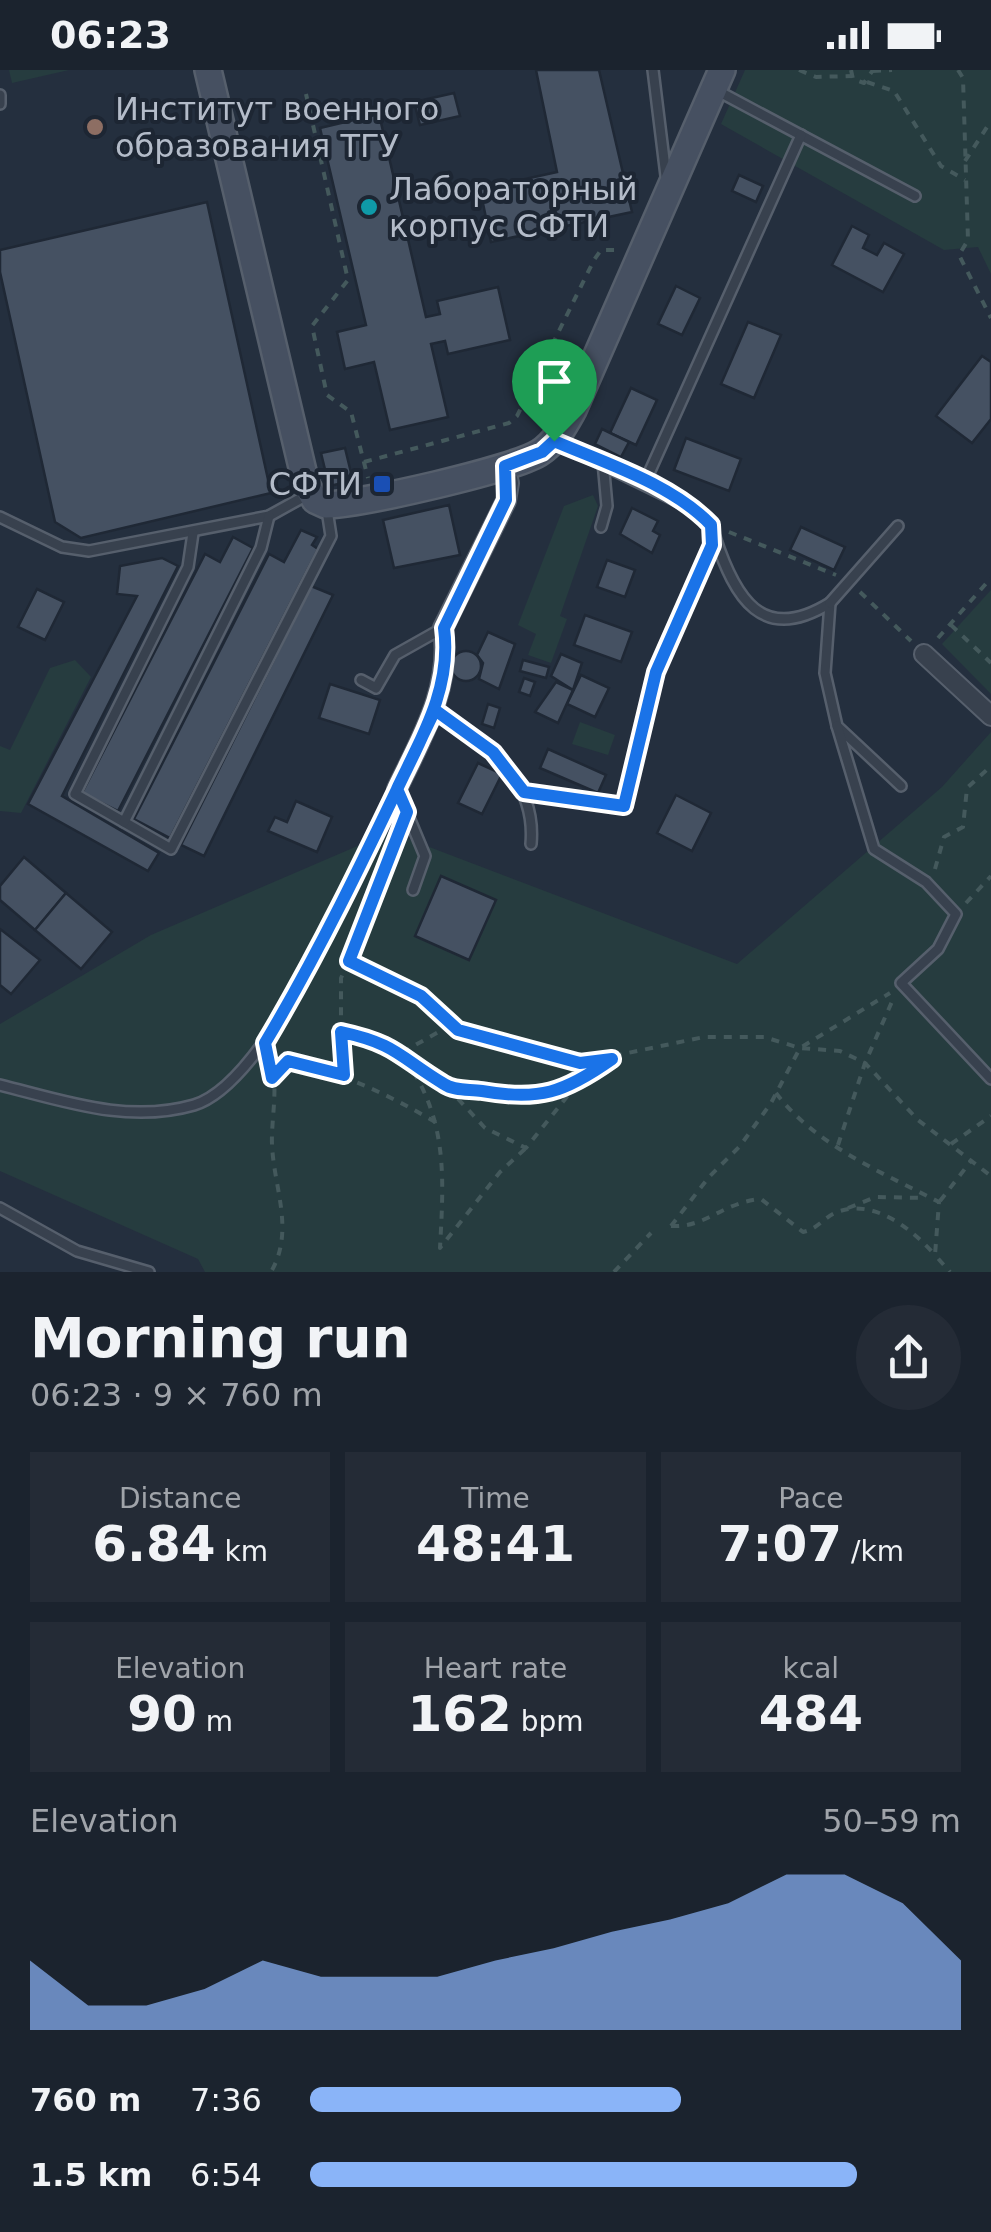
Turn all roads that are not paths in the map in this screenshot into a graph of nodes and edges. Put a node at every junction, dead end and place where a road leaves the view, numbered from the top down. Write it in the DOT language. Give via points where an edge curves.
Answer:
graph roads {
  1 [pos="208,70"];
  2 [pos="653,70"];
  3 [pos="718,80"];
  4 [pos="0,95"];
  5 [pos="0,104"];
  6 [pos="801,135"];
  7 [pos="668,192"];
  8 [pos="915,196"];
  9 [pos="554,441"];
  10 [pos="602,462"];
  11 [pos="505,466"];
  12 [pos="644,482"];
  13 [pos="318,499"];
  14 [pos="0,515"];
  15 [pos="269,516"];
  16 [pos="711,525"];
  17 [pos="601,526"];
  18 [pos="898,526"];
  19 [pos="194,533"];
  20 [pos="830,603"];
  21 [pos="444,628"];
  22 [pos="924,654"];
  23 [pos="360,680"];
  24 [pos="435,710"];
  25 [pos="991,716"];
  26 [pos="837,726"];
  27 [pos="901,786"];
  28 [pos="397,789"];
  29 [pos="524,792"];
  30 [pos="124,822"];
  31 [pos="530,844"];
  32 [pos="413,890"];
  33 [pos="991,1080"];
  34 [pos="0,1084"];
  35 [pos="0,1208"];
  36 [pos="149,1272"];
  1 -- 13 [label="street"];
  2 -- 7 [label="lane"];
  3 -- 6 [label="lane"];
  3 -- 7 [label="street"];
  4 -- 5 [label="lane"];
  6 -- 8 [label="lane"];
  6 -- 12 [label="lane"];
  7 -- 9 [label="street"];
  9 -- 10 [label="lane"];
  9 -- 11 [label="street"];
  10 -- 12 [label="lane"];
  10 -- 17 [label="lane"];
  11 -- 13 [label="street" via="372,497"];
  11 -- 21 [label="street" via="506,500"];
  12 -- 16 [label="lane"];
  13 -- 15 [label="lane"];
  13 -- 30 [label="lane" via="331,536 172,849"];
  14 -- 19 [label="lane" via="62,547 89,552"];
  15 -- 19 [label="lane"];
  15 -- 30 [label="lane" via="261,548"];
  16 -- 20 [label="lane" via="728,578 750,607 792,622"];
  16 -- 29 [label="lane" via="712,545 656,672 624,806"];
  18 -- 20 [label="lane"];
  19 -- 30 [label="lane" via="188,568 74,794"];
  20 -- 26 [label="lane" via="825,674"];
  21 -- 23 [label="lane" via="395,655 376,688"];
  21 -- 24 [label="street" via="446,666"];
  22 -- 25 [label="street"];
  24 -- 28 [label="street"];
  24 -- 29 [label="lane" via="493,752"];
  26 -- 27 [label="lane"];
  26 -- 33 [label="lane" via="874,849 926,882 956,914 938,949 900,984"];
  28 -- 32 [label="lane" via="425,856"];
  28 -- 34 [label="lane" via="265,1043 199,1104 101,1111"];
  29 -- 31 [label="lane"];
  35 -- 36 [label="lane" via="77,1251"];
}
